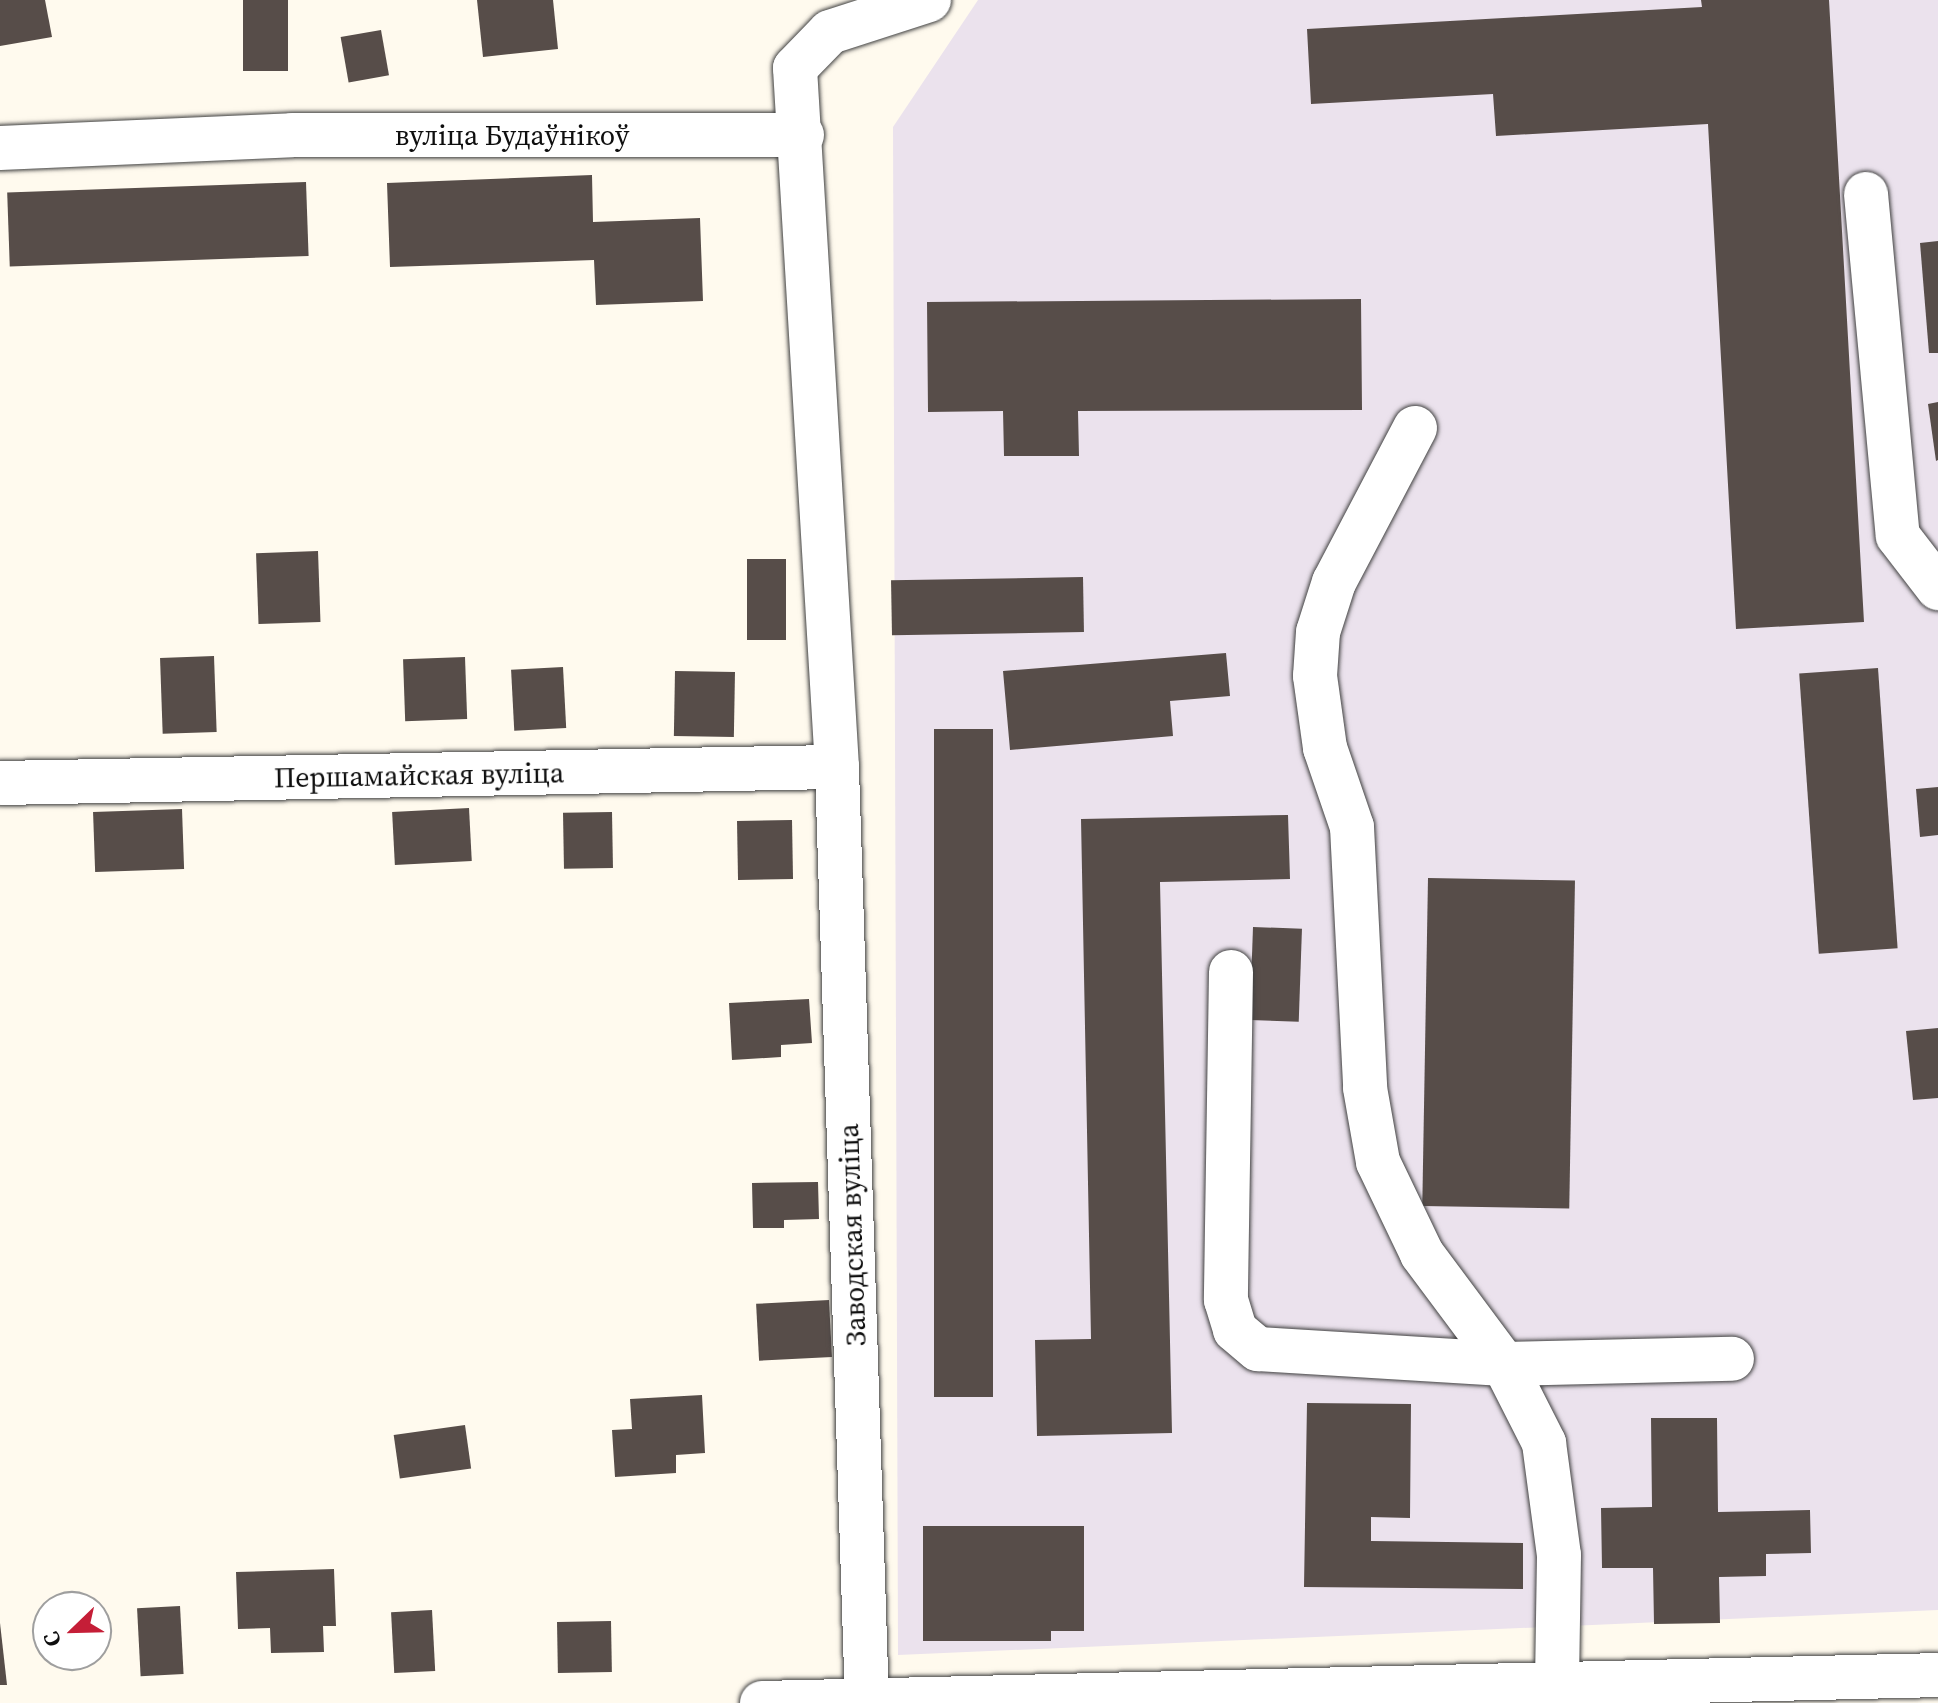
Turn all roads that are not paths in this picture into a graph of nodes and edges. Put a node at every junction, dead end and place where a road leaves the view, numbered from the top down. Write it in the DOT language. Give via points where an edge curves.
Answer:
graph roads {
  1 [pos="929,0"];
  2 [pos="802,135"];
  3 [pos="0,148"];
  4 [pos="1866,194"];
  5 [pos="1415,428"];
  6 [pos="1938,588"];
  7 [pos="837,767"];
  8 [pos="0,783"];
  9 [pos="1231,972"];
  10 [pos="1732,1359"];
  11 [pos="1504,1364"];
  12 [pos="1938,1675"];
  13 [pos="1557,1685"];
  14 [pos="1414,1696"];
  15 [pos="867,1701"];
  16 [pos="762,1703"];
  1 -- 2 [label="street" via="830,32 795,68"];
  2 -- 3 [label="street, вуліца Будаўнікоў" via="292,135"];
  2 -- 7 [label="street, Заводская вуліца"];
  4 -- 6 [label="street" via="1898,536"];
  5 -- 11 [label="street" via="1334,582 1318,632 1315,676 1325,748 1352,827 1365,1088 1378,1162 1422,1254"];
  7 -- 8 [label="street, Першамайская вуліца"];
  7 -- 15 [label="street, Заводская вуліца"];
  9 -- 11 [label="street" via="1226,1300 1235,1330 1258,1349"];
  10 -- 11 [label="street"];
  11 -- 13 [label="street" via="1544,1443 1559,1555"];
  12 -- 13 [label="street"];
  13 -- 14 [label="street"];
  14 -- 15 [label="street"];
  15 -- 16 [label="street"];
}
